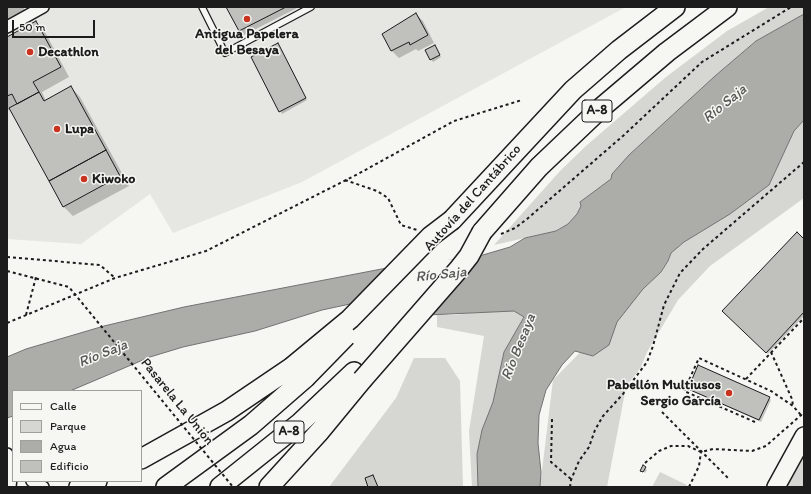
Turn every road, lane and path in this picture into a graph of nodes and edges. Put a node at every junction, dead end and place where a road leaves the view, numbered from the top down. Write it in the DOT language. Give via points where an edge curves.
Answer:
graph roads {
  1 [pos="44,7"];
  2 [pos="202,7"];
  3 [pos="311,7"];
  4 [pos="675,7"];
  5 [pos="727,7"];
  6 [pos="7,27"];
  7 [pos="522,100"];
  8 [pos="804,162"];
  9 [pos="7,257"];
  10 [pos="7,271"];
  11 [pos="36,277"];
  12 [pos="115,278"];
  13 [pos="26,315"];
  14 [pos="804,318"];
  15 [pos="7,324"];
  16 [pos="771,352"];
  17 [pos="298,372"];
  18 [pos="358,376"];
  19 [pos="746,379"];
  20 [pos="793,406"];
  21 [pos="662,412"];
  22 [pos="802,415"];
  23 [pos="552,419"];
  24 [pos="755,422"];
  25 [pos="804,436"];
  26 [pos="702,452"];
  27 [pos="7,454"];
  28 [pos="142,458"];
  29 [pos="645,463"];
  30 [pos="12,465"];
  31 [pos="12,474"];
  32 [pos="728,478"];
  33 [pos="571,480"];
  34 [pos="34,482"];
  35 [pos="94,482"];
  36 [pos="10,487"];
  37 [pos="43,487"];
  38 [pos="79,487"];
  39 [pos="166,487"];
  40 [pos="220,487"];
  41 [pos="233,487"];
  42 [pos="269,487"];
  43 [pos="570,487"];
  44 [pos="689,487"];
  45 [pos="776,487"];
  1 -- 6 [label="street"];
  2 -- 3 [label="lane" via="225,53"];
  4 -- 17 [label="highway, Autovía del Cantábrico / A-8, bridge" via="619,50 569,95 364,318"];
  5 -- 18 [label="highway, Autovía del Cantábrico / A-8, bridge" via="667,52 600,108 539,168"];
  7 -- 12 [label="path" via="454,120 358,174 206,251"];
  8 -- 33 [label="path" via="703,249 680,273 664,305 647,362 603,416"];
  9 -- 12 [label="path" via="100,265"];
  10 -- 41 [label="path, Pasarela La Unión, bridge" via="69,287"];
  11 -- 13 [label="path"];
  12 -- 13 [label="path"];
  13 -- 15 [label="path"];
  14 -- 16 [label="path"];
  16 -- 19 [label="path"];
  16 -- 20 [label="path"];
  17 -- 28 [label="highway"];
  17 -- 39 [label="highway, Autovía del Cantábrico / A-8" via="251,425"];
  18 -- 40 [label="highway, Autovía del Cantábrico / A-8"];
  18 -- 42 [label="highway"];
  19 -- 20 [label="path"];
  19 -- 24 [label="path" via="699,358 684,391"];
  20 -- 22 [label="path"];
  21 -- 26 [label="path"];
  22 -- 26 [label="path" via="775,440 759,449 713,449"];
  23 -- 33 [label="path" via="551,462"];
  25 -- 45 [label="main road"];
  26 -- 29 [label="path" via="688,446 671,446 659,451"];
  26 -- 32 [label="path"];
  26 -- 44 [label="path" via="699,466"];
  27 -- 30 [label="street"];
  31 -- 36 [label="street"];
  33 -- 43 [label="path"];
  34 -- 37 [label="street"];
  35 -- 38 [label="highway"];
}
